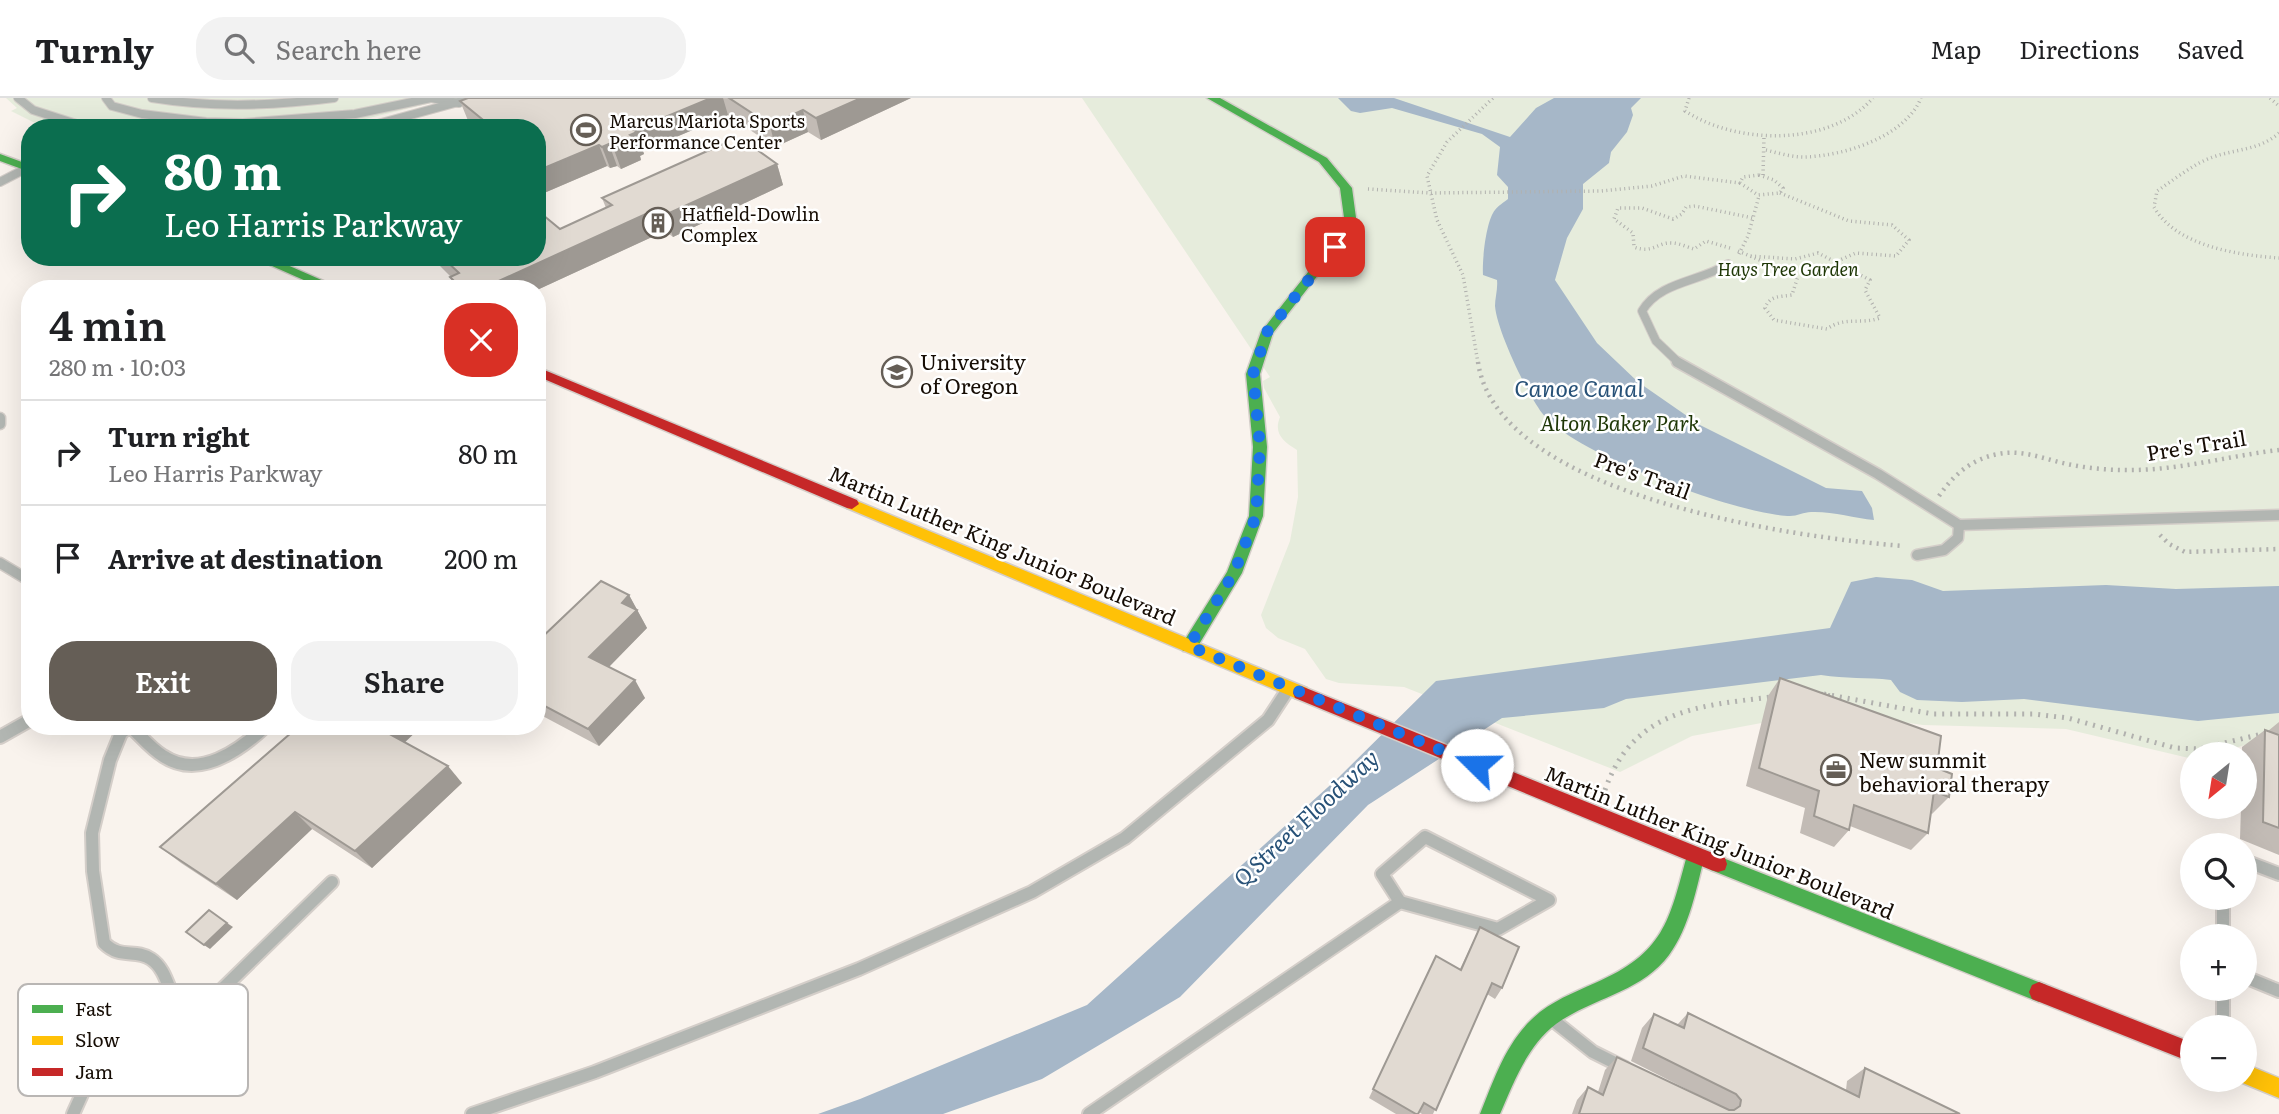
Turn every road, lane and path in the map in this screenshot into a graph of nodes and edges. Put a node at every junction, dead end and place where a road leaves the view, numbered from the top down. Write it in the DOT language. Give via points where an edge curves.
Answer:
graph roads {
  1 [pos="18,98"];
  2 [pos="106,98"];
  3 [pos="152,98"];
  4 [pos="334,98"];
  5 [pos="473,98"];
  6 [pos="1212,98"];
  7 [pos="1493,98"];
  8 [pos="1689,98"];
  9 [pos="1873,98"];
  10 [pos="1921,98"];
  11 [pos="2270,98"];
  12 [pos="459,103"];
  13 [pos="2279,106"];
  14 [pos="61,119"];
  15 [pos="182,119"];
  16 [pos="300,119"];
  17 [pos="398,119"];
  18 [pos="2279,132"];
  19 [pos="1765,136"];
  20 [pos="1766,150"];
  21 [pos="0,157"];
  22 [pos="21,165"];
  23 [pos="21,172"];
  24 [pos="1763,175"];
  25 [pos="0,182"];
  26 [pos="1740,183"];
  27 [pos="1346,188"];
  28 [pos="1430,193"];
  29 [pos="1780,193"];
  30 [pos="1759,196"];
  31 [pos="1753,218"];
  32 [pos="1741,253"];
  33 [pos="1750,256"];
  34 [pos="2279,258"];
  35 [pos="1835,262"];
  36 [pos="1728,264"];
  37 [pos="280,266"];
  38 [pos="314,280"];
  39 [pos="546,375"];
  40 [pos="2279,450"];
  41 [pos="1937,509"];
  42 [pos="2279,515"];
  43 [pos="2146,519"];
  44 [pos="1959,525"];
  45 [pos="1892,545"];
  46 [pos="2279,549"];
  47 [pos="1917,555"];
  48 [pos="0,563"];
  49 [pos="21,576"];
  50 [pos="1189,646"];
  51 [pos="1289,688"];
  52 [pos="1814,693"];
  53 [pos="1775,696"];
  54 [pos="21,725"];
  55 [pos="2279,733"];
  56 [pos="120,735"];
  57 [pos="140,735"];
  58 [pos="255,735"];
  59 [pos="0,737"];
  60 [pos="1596,813"];
  61 [pos="1696,855"];
  62 [pos="2257,866"];
  63 [pos="2279,874"];
  64 [pos="332,882"];
  65 [pos="1400,902"];
  66 [pos="2257,983"];
  67 [pos="168,984"];
  68 [pos="228,984"];
  69 [pos="2279,991"];
  70 [pos="1549,1017"];
  71 [pos="2180,1048"];
  72 [pos="1643,1077"];
  73 [pos="2257,1079"];
  74 [pos="2279,1088"];
  75 [pos="81,1096"];
  76 [pos="73,1114"];
  77 [pos="472,1114"];
  78 [pos="1088,1114"];
  79 [pos="1490,1114"];
  1 -- 14 [label="lane" via="33,110"];
  2 -- 15 [label="lane" via="112,106"];
  3 -- 4 [label="lane" via="237,106"];
  5 -- 12 [label="lane"];
  6 -- 27 [label="main road" via="1323,160"];
  7 -- 28 [label="path, Pre's Trail" via="1447,142 1427,176"];
  8 -- 19 [label="path" via="1685,111 1693,119 1710,127"];
  9 -- 19 [label="path" via="1853,120"];
  10 -- 20 [label="path" via="1907,120 1855,148 1802,157"];
  11 -- 13 [label="path"];
  12 -- 16 [label="lane" via="431,98 343,116"];
  12 -- 17 [label="lane"];
  18 -- 34 [label="path" via="2249,149 2213,157 2157,191 2152,199 2154,210 2165,222 2190,238 2231,253"];
  19 -- 20 [label="path"];
  20 -- 24 [label="path"];
  21 -- 22 [label="main road"];
  23 -- 25 [label="lane"];
  24 -- 26 [label="path" via="1751,174"];
  24 -- 29 [label="path" via="1777,180 1783,188"];
  26 -- 28 [label="path" via="1684,176 1652,186 1601,191"];
  26 -- 30 [label="path"];
  27 -- 28 [label="path"];
  27 -- 50 [label="main road" via="1352,225 1267,332 1253,374 1260,447 1256,516 1234,573"];
  28 -- 45 [label="path, Pre's Trail" via="1435,215 1461,268 1484,391 1517,430 1565,463 1642,495 1831,541"];
  29 -- 30 [label="path"];
  29 -- 35 [label="path" via="1849,221 1892,225 1909,240 1896,256 1857,253"];
  30 -- 31 [label="path"];
  31 -- 32 [label="path"];
  31 -- 32 [label="path" via="1733,216 1708,205 1686,207 1679,219 1639,208 1615,211 1614,219 1633,233 1634,247 1639,249 1650,251 1670,242 1694,249 1709,241"];
  32 -- 33 [label="path"];
  32 -- 36 [label="path"];
  33 -- 35 [label="path" via="1795,259 1818,253"];
  33 -- 35 [label="path" via="1799,279 1792,295 1768,300 1765,308 1774,320 1827,329 1838,321 1880,318 1867,299 1870,280"];
  36 -- 41 [label="lane" via="1658,293 1646,303 1642,311 1653,338 1695,373"];
  37 -- 38 [label="main road"];
  39 -- 50 [label="main road, Martin Luther King Junior Boulevard"];
  40 -- 41 [label="path, Pre's Trail" via="2151,470 2076,466 2033,454 2001,453 1955,473 1939,496"];
  41 -- 44 [label="lane"];
  42 -- 43 [label="lane"];
  43 -- 44 [label="lane"];
  43 -- 46 [label="path" via="2169,544 2185,552"];
  44 -- 47 [label="lane" via="1958,538 1944,550"];
  48 -- 49 [label="lane"];
  50 -- 51 [label="main road, Martin Luther King Junior Boulevard"];
  51 -- 60 [label="main road, Martin Luther King Junior Boulevard"];
  51 -- 77 [label="lane" via="1268,720 1125,838 1032,892 859,970 595,1072"];
  52 -- 55 [label="path" via="1933,714 2068,718 2175,748 2199,749 2257,733"];
  53 -- 60 [label="path" via="1680,713 1638,734 1615,761"];
  54 -- 59 [label="lane"];
  56 -- 67 [label="lane" via="92,833 104,943 123,956 142,954 155,961"];
  57 -- 58 [label="lane" via="165,758 184,766 206,764 231,754"];
  60 -- 61 [label="main road, Martin Luther King Junior Boulevard"];
  61 -- 70 [label="main road" via="1674,927 1662,950 1641,969"];
  61 -- 71 [label="main road, Martin Luther King Junior Boulevard"];
  62 -- 63 [label="lane"];
  64 -- 68 [label="lane"];
  65 -- 65 [label="lane" via="1498,929 1549,900 1425,837 1382,874"];
  65 -- 78 [label="lane"];
  66 -- 69 [label="lane"];
  70 -- 72 [label="lane" via="1593,1052"];
  70 -- 79 [label="main road" via="1518,1049"];
  73 -- 74 [label="main road"];
  75 -- 76 [label="lane"];
}
